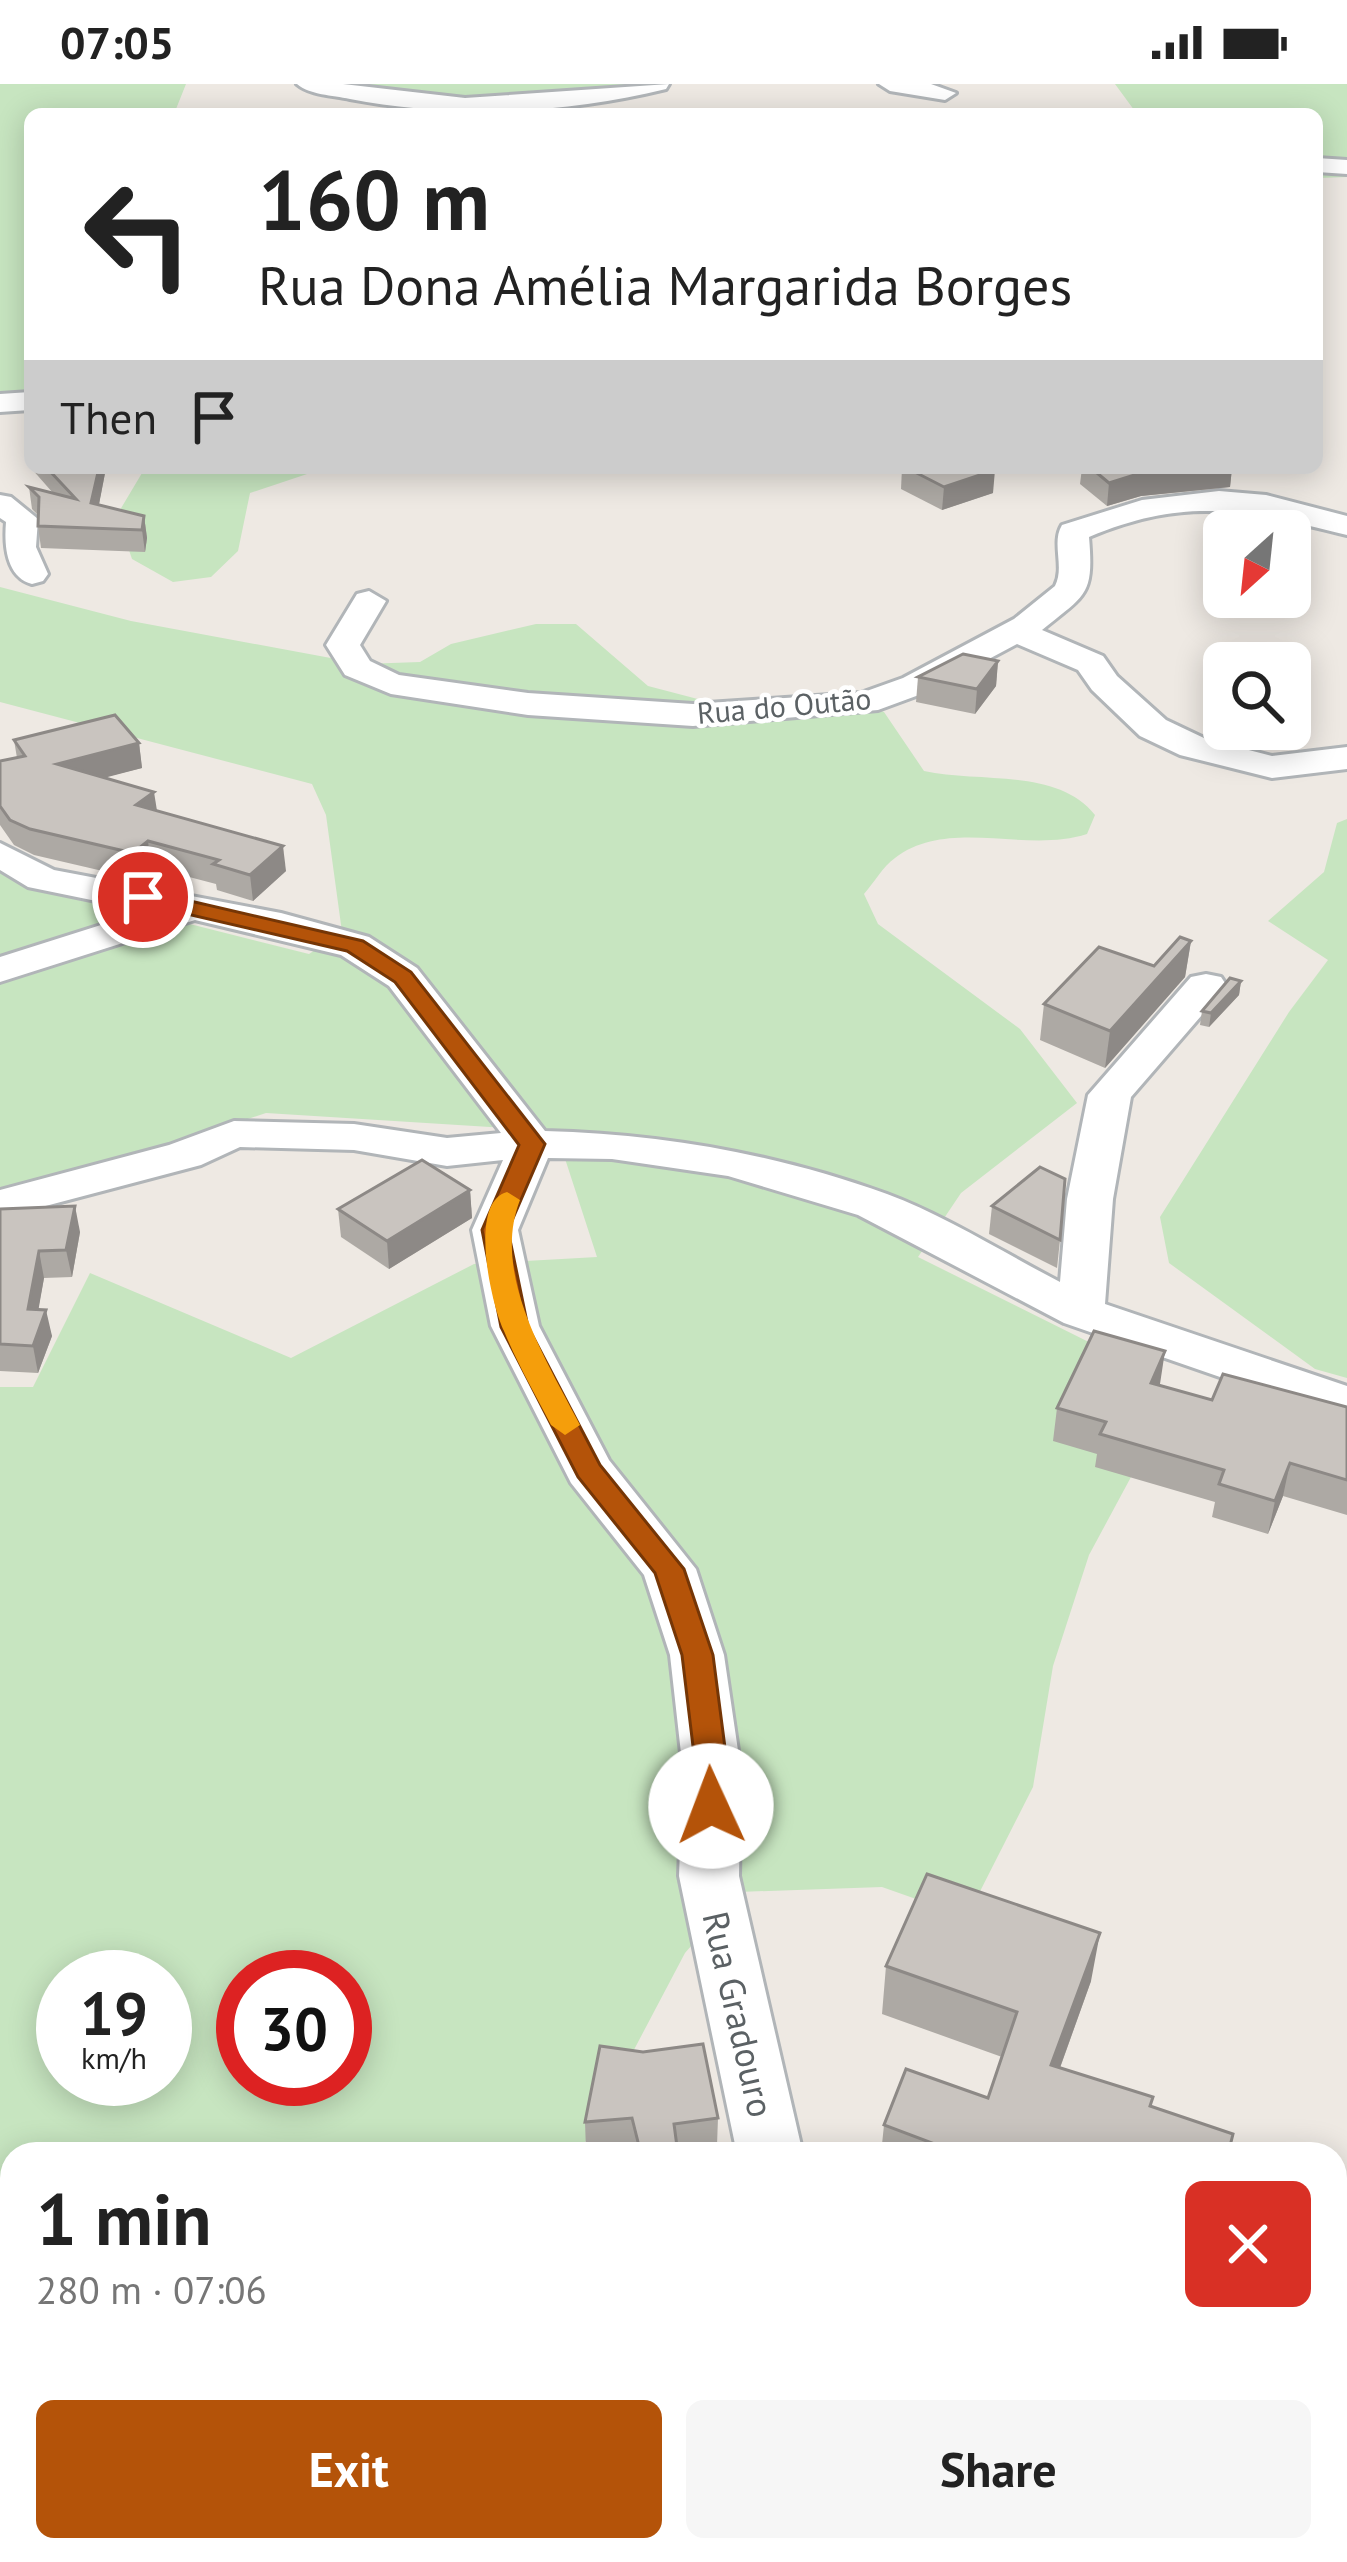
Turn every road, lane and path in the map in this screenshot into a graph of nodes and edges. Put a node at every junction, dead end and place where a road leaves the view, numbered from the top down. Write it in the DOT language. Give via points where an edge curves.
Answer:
graph roads {
  1 [pos="308,84"];
  2 [pos="658,84"];
  3 [pos="890,84"];
  4 [pos="950,97"];
  5 [pos="411,103"];
  6 [pos="400,108"];
  7 [pos="0,504"];
  8 [pos="1347,526"];
  9 [pos="32,574"];
  10 [pos="369,601"];
  11 [pos="1015,631"];
  12 [pos="1347,758"];
  13 [pos="0,854"];
  14 [pos="195,908"];
  15 [pos="0,970"];
  16 [pos="1206,986"];
  17 [pos="532,1144"];
  18 [pos="0,1204"];
  19 [pos="1081,1312"];
  20 [pos="1347,1404"];
  21 [pos="767,2142"];
  1 -- 5 [label="street"];
  2 -- 5 [label="street" via="557,98"];
  3 -- 4 [label="street"];
  5 -- 6 [label="street"];
  7 -- 9 [label="street" via="22,519 20,547"];
  8 -- 11 [label="street, Rua do Outão" via="1263,504 1096,521 1073,532 1076,579 1068,592"];
  10 -- 11 [label="street, Rua do Outão" via="343,644 357,668 391,684 693,715 866,703"];
  11 -- 12 [label="street" via="1091,663 1153,728 1192,747 1272,767"];
  13 -- 14 [label="street" via="41,879"];
  14 -- 15 [label="street"];
  14 -- 17 [label="street" via="355,946 403,977"];
  16 -- 19 [label="street" via="1109,1095"];
  17 -- 18 [label="street" via="447,1151 354,1137 234,1134 185,1155"];
  17 -- 19 [label="street" via="733,1163 874,1205"];
  17 -- 21 [label="street, Rua Gradouro" via="495,1230 515,1327 589,1470 669,1569 697,1655 712,1771 709,1876"];
  19 -- 20 [label="street"];
}
